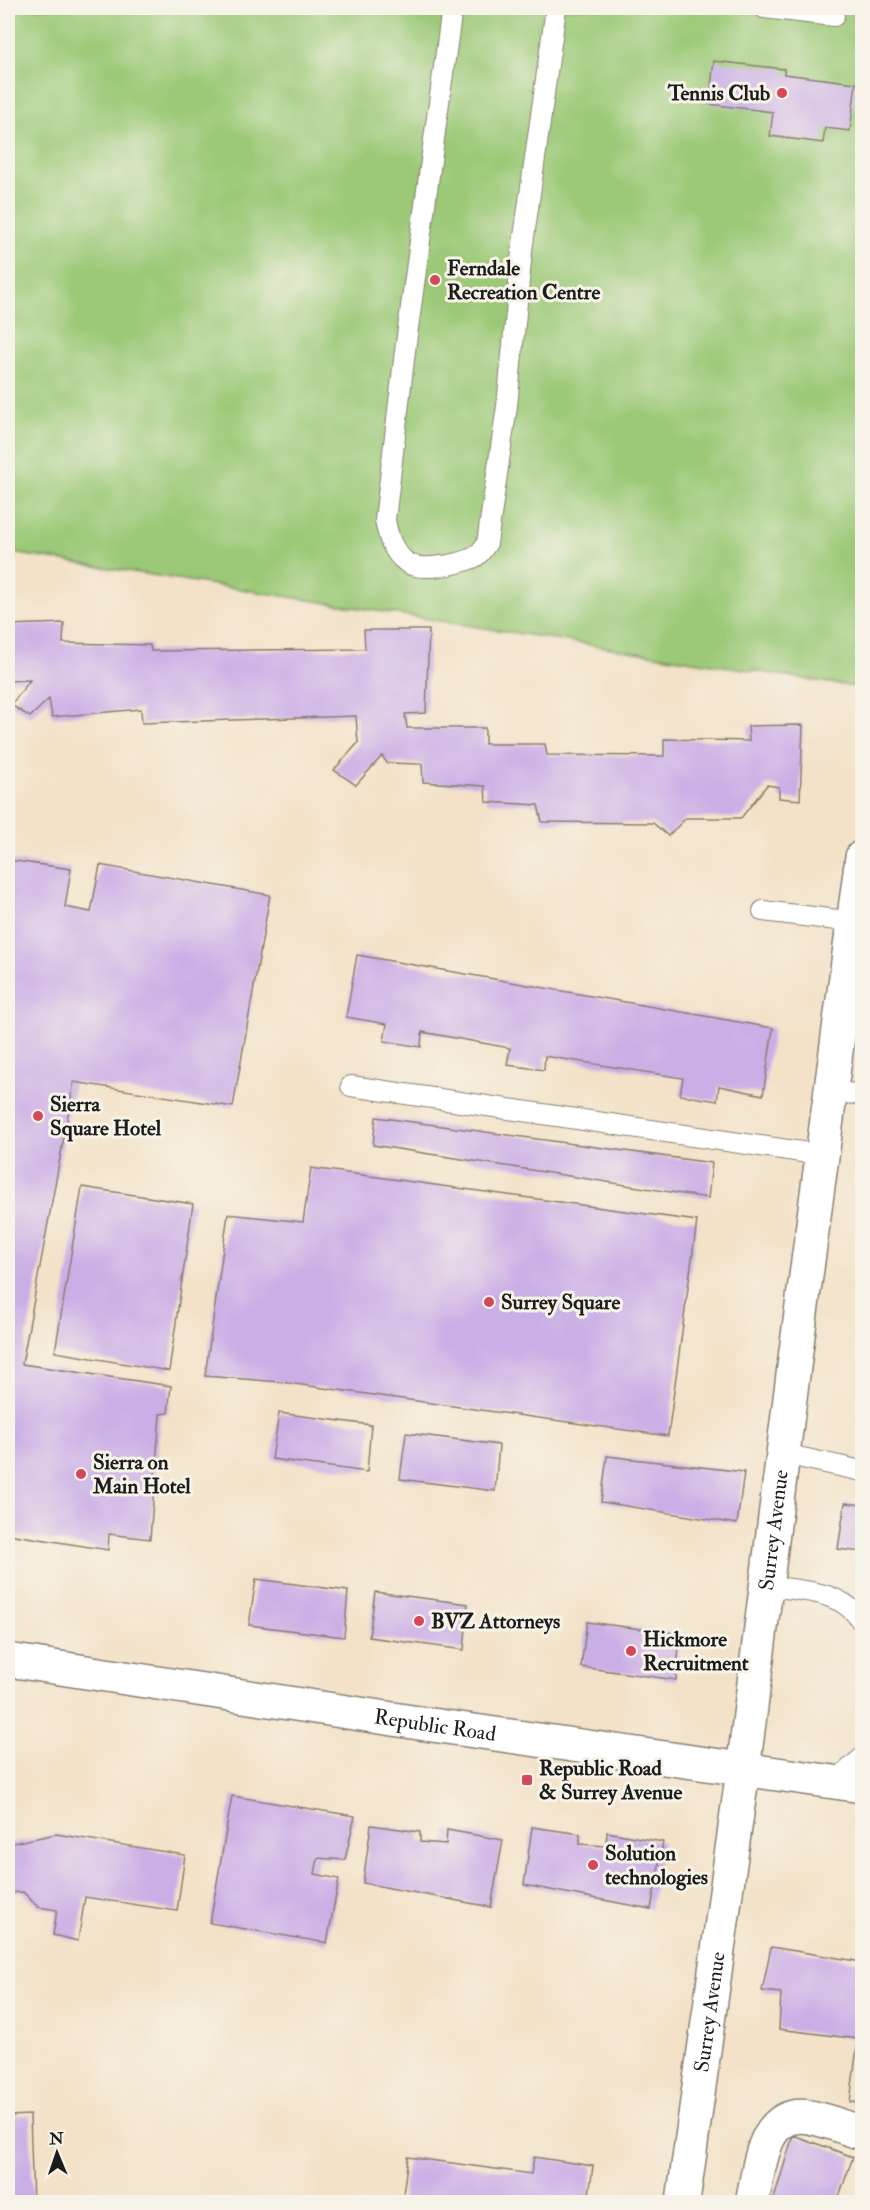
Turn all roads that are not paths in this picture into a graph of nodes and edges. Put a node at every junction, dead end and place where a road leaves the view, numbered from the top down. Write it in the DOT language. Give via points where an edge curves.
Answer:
graph roads {
  1 [pos="452,8"];
  2 [pos="556,8"];
  3 [pos="764,8"];
  4 [pos="834,16"];
  5 [pos="862,857"];
  6 [pos="858,906"];
  7 [pos="763,910"];
  8 [pos="351,1086"];
  9 [pos="847,1093"];
  10 [pos="822,1155"];
  11 [pos="784,1454"];
  12 [pos="862,1471"];
  13 [pos="768,1586"];
  14 [pos="862,1622"];
  15 [pos="8,1660"];
  16 [pos="862,1758"];
  17 [pos="743,1770"];
  18 [pos="848,1784"];
  19 [pos="862,2133"];
  20 [pos="683,2202"];
  21 [pos="752,2202"];
  1 -- 2 [label="lane" via="385,520 394,548 406,563 418,567 472,559 487,543"];
  3 -- 4 [label="lane"];
  5 -- 6 [label="street, Surrey Avenue"];
  6 -- 7 [label="lane"];
  6 -- 9 [label="street, Surrey Avenue"];
  8 -- 10 [label="lane"];
  9 -- 10 [label="street, Surrey Avenue"];
  10 -- 11 [label="street, Surrey Avenue"];
  11 -- 12 [label="lane"];
  11 -- 13 [label="street, Surrey Avenue"];
  13 -- 14 [label="lane" via="832,1596 848,1605"];
  13 -- 17 [label="street, Surrey Avenue"];
  15 -- 17 [label="street, Republic Road"];
  16 -- 18 [label="lane"];
  17 -- 18 [label="street, Republic Road"];
  17 -- 20 [label="street, Surrey Avenue"];
  19 -- 21 [label="street" via="807,2116 785,2119 772,2128"];
}
